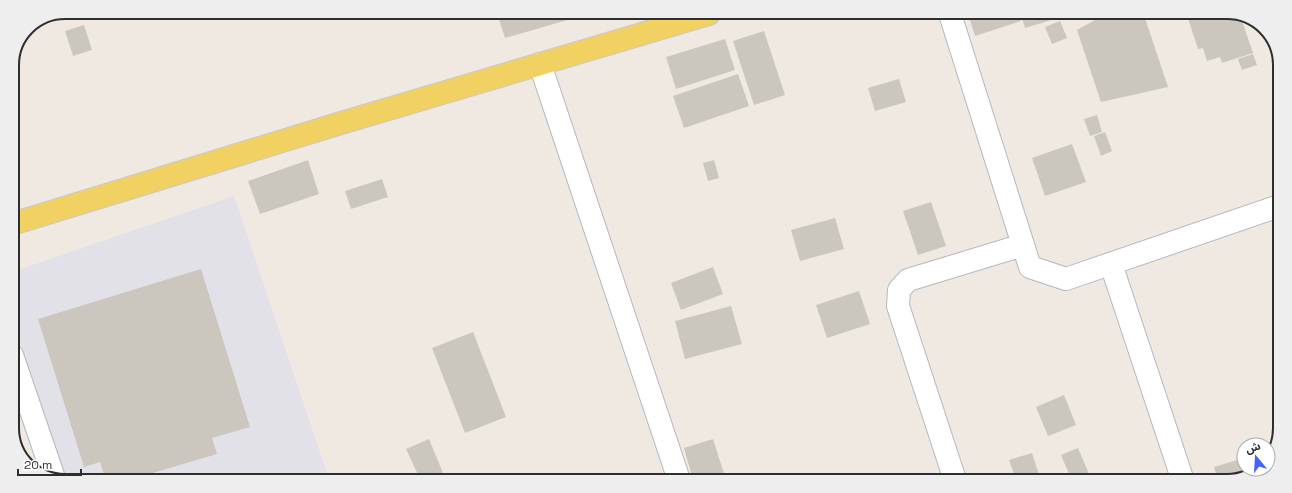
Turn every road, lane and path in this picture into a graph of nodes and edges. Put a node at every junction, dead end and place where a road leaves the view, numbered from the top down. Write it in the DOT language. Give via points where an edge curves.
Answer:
graph roads {
  1 [pos="692,19"];
  2 [pos="952,19"];
  3 [pos="540,64"];
  4 [pos="1273,208"];
  5 [pos="19,222"];
  6 [pos="1022,245"];
  7 [pos="1111,264"];
  8 [pos="19,376"];
  9 [pos="52,472"];
  10 [pos="677,474"];
  11 [pos="953,474"];
  12 [pos="1180,474"];
  1 -- 3 [label="main road"];
  2 -- 6 [label="street"];
  3 -- 5 [label="main road"];
  3 -- 10 [label="street"];
  4 -- 7 [label="street"];
  6 -- 7 [label="street" via="1030,267 1066,280"];
  6 -- 11 [label="street" via="908,280 899,290 898,306"];
  7 -- 12 [label="street"];
  8 -- 9 [label="street"];
}
